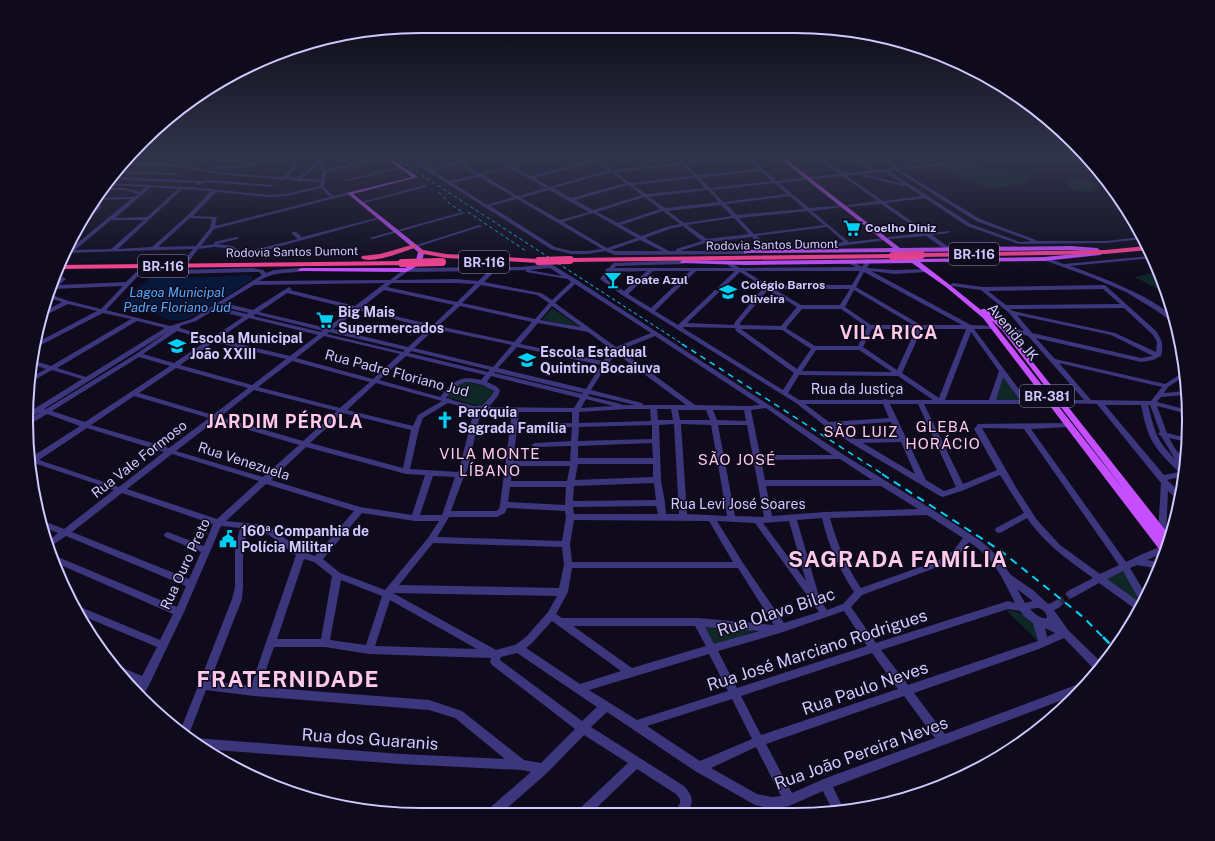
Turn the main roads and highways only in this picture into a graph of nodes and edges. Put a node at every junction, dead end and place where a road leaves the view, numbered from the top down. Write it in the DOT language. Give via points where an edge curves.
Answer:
graph roads {
  1 [pos="353,196"];
  2 [pos="831,196"];
  3 [pos="835,196"];
  4 [pos="887,238"];
  5 [pos="1141,248"];
  6 [pos="900,250"];
  7 [pos="907,250"];
  8 [pos="1116,250"];
  9 [pos="819,251"];
  10 [pos="1105,252"];
  11 [pos="419,255"];
  12 [pos="747,256"];
  13 [pos="666,257"];
  14 [pos="796,257"];
  15 [pos="726,258"];
  16 [pos="918,258"];
  17 [pos="524,260"];
  18 [pos="403,262"];
  19 [pos="683,262"];
  20 [pos="220,263"];
  21 [pos="267,263"];
  22 [pos="66,264"];
  23 [pos="101,264"];
  24 [pos="64,267"];
  25 [pos="116,267"];
  26 [pos="303,268"];
  27 [pos="137,274"];
  28 [pos="1163,539"];
  29 [pos="1161,544"];
  1 -- 11 [label="main road" via="397,232"];
  2 -- 4 [label="main road, Avenida JK"];
  3 -- 4 [label="main road, Avenida JK"];
  4 -- 6 [label="main road, Avenida JK"];
  4 -- 7 [label="main road, Avenida JK"];
  5 -- 8 [label="highway, Rodovia Santos Dumont / BR-116"];
  6 -- 7 [label="main road"];
  6 -- 9 [label="main road"];
  6 -- 16 [label="main road, Avenida JK / BR-381"];
  7 -- 8 [label="main road"];
  7 -- 16 [label="main road, Avenida JK / BR-381"];
  8 -- 10 [label="highway, Rodovia Santos Dumont / BR-116"];
  9 -- 14 [label="highway"];
  9 -- 14 [label="highway"];
  9 -- 16 [label="highway, Rodovia Santos Dumont / BR-116, bridge"];
  10 -- 16 [label="highway, Rodovia Santos Dumont / BR-116"];
  10 -- 16 [label="main road" via="1044,259"];
  11 -- 17 [label="highway" via="505,257"];
  11 -- 21 [label="highway"];
  11 -- 26 [label="main road, Rua Vale Formoso" via="406,270"];
  12 -- 14 [label="highway, Rodovia Santos Dumont / BR-116"];
  12 -- 14 [label="main road" via="769,252"];
  12 -- 14 [label="main road" via="757,262"];
  12 -- 15 [label="highway, Rodovia Santos Dumont / BR-116"];
  13 -- 15 [label="highway, Rodovia Santos Dumont / BR-116"];
  13 -- 17 [label="highway, Rodovia Santos Dumont / BR-116, bridge"];
  13 -- 19 [label="highway"];
  14 -- 16 [label="main road" via="850,262"];
  15 -- 19 [label="main road"];
  16 -- 28 [label="main road, Avenida JK / BR-381" via="988,313 1003,328 1162,533"];
  16 -- 29 [label="main road, Avenida JK / BR-381" via="926,270 985,317"];
  17 -- 18 [label="highway, Rodovia Santos Dumont / BR-116, bridge"];
  18 -- 21 [label="highway, Rodovia Santos Dumont / BR-116"];
  18 -- 26 [label="highway, Rodovia Santos Dumont / BR-116"];
  20 -- 21 [label="highway, Rodovia Santos Dumont / BR-116"];
  20 -- 23 [label="highway, Rodovia Santos Dumont / BR-116"];
  20 -- 23 [label="highway" via="188,259"];
  21 -- 25 [label="highway, Rodovia Santos Dumont / BR-116"];
  21 -- 26 [label="highway, Rodovia Santos Dumont" via="281,269"];
  22 -- 23 [label="highway, Rodovia Santos Dumont / BR-116"];
  24 -- 25 [label="highway, Rodovia Santos Dumont / BR-116"];
  25 -- 27 [label="highway" via="134,270"];
}
